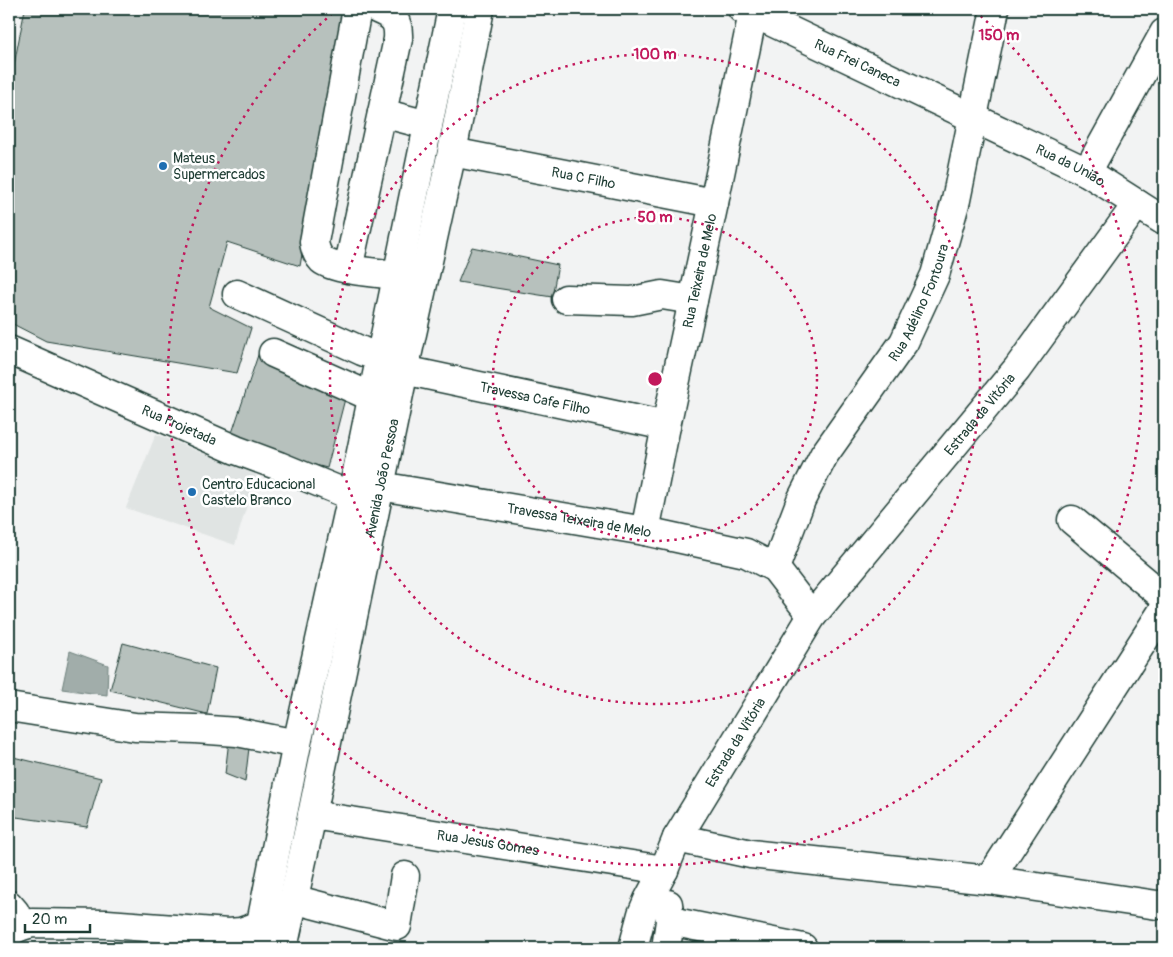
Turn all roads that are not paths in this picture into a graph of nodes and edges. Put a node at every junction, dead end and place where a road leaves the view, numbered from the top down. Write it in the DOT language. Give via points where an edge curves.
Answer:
graph roads {
  1 [pos="356,9"];
  2 [pos="377,9"];
  3 [pos="452,9"];
  4 [pos="480,9"];
  5 [pos="994,9"];
  6 [pos="750,10"];
  7 [pos="1164,33"];
  8 [pos="382,114"];
  9 [pos="973,118"];
  10 [pos="428,125"];
  11 [pos="452,152"];
  12 [pos="1087,172"];
  13 [pos="714,203"];
  14 [pos="1137,204"];
  15 [pos="1164,221"];
  16 [pos="348,269"];
  17 [pos="397,275"];
  18 [pos="237,294"];
  19 [pos="566,299"];
  20 [pos="693,300"];
  21 [pos="9,350"];
  22 [pos="273,353"];
  23 [pos="380,358"];
  24 [pos="404,370"];
  25 [pos="372,397"];
  26 [pos="666,426"];
  27 [pos="380,486"];
  28 [pos="352,496"];
  29 [pos="1072,520"];
  30 [pos="645,531"];
  31 [pos="774,568"];
  32 [pos="1164,597"];
  33 [pos="1164,610"];
  34 [pos="812,616"];
  35 [pos="9,708"];
  36 [pos="298,744"];
  37 [pos="312,815"];
  38 [pos="677,838"];
  39 [pos="664,870"];
  40 [pos="405,876"];
  41 [pos="989,880"];
  42 [pos="293,899"];
  43 [pos="1164,904"];
  44 [pos="670,921"];
  45 [pos="12,922"];
  46 [pos="258,937"];
  47 [pos="197,940"];
  48 [pos="239,948"];
  49 [pos="283,948"];
  50 [pos="633,948"];
  51 [pos="666,948"];
  52 [pos="803,948"];
  1 -- 16 [label="street" via="314,242 321,259"];
  2 -- 8 [label="street" via="390,15 399,30"];
  3 -- 10 [label="street, Avenida João Pessoa"];
  4 -- 11 [label="street, Avenida João Pessoa"];
  5 -- 9 [label="street, Rua Adélino Fontoura"];
  6 -- 9 [label="street, Rua Frei Caneca"];
  6 -- 13 [label="street, Rua Teixeira de Melo"];
  7 -- 12 [label="street"];
  8 -- 10 [label="street"];
  8 -- 16 [label="street"];
  9 -- 12 [label="street, Rua da União"];
  9 -- 31 [label="street, Rua Adélino Fontoura" via="956,200 935,275 921,308 904,342 824,455 801,500"];
  10 -- 17 [label="street, Avenida João Pessoa"];
  11 -- 13 [label="street, Rua C Filho"];
  11 -- 24 [label="street, Avenida João Pessoa"];
  12 -- 14 [label="street, Rua da União"];
  13 -- 20 [label="street, Rua Teixeira de Melo"];
  14 -- 15 [label="street, Rua da União"];
  14 -- 34 [label="street, Estrada da Vitória" via="1017,369"];
  16 -- 17 [label="street"];
  17 -- 23 [label="street, Avenida João Pessoa"];
  18 -- 23 [label="street"];
  19 -- 20 [label="street" via="632,301 662,295"];
  20 -- 26 [label="street, Rua Teixeira de Melo"];
  21 -- 28 [label="street, Rua Projetada" via="236,450"];
  22 -- 25 [label="street"];
  23 -- 25 [label="street, Avenida João Pessoa"];
  24 -- 26 [label="street, Travessa Cafe Filho"];
  24 -- 27 [label="street, Avenida João Pessoa"];
  25 -- 28 [label="street, Avenida João Pessoa"];
  26 -- 30 [label="street, Rua Teixeira de Melo"];
  27 -- 30 [label="street, Travessa Teixeira de Melo"];
  27 -- 37 [label="street, Avenida João Pessoa"];
  28 -- 36 [label="street, Avenida João Pessoa"];
  29 -- 32 [label="street"];
  30 -- 31 [label="street, Travessa Teixeira de Melo" via="746,553"];
  31 -- 34 [label="street"];
  33 -- 41 [label="street"];
  34 -- 38 [label="street, Estrada da Vitória"];
  35 -- 36 [label="street" via="135,727 237,732"];
  36 -- 46 [label="street, Avenida João Pessoa"];
  37 -- 39 [label="street, Rua Jesus Gomes"];
  37 -- 42 [label="street, Avenida João Pessoa"];
  38 -- 39 [label="street, Estrada da Vitória"];
  38 -- 41 [label="street" via="751,854"];
  39 -- 44 [label="street, Estrada da Vitória"];
  39 -- 50 [label="street, Estrada da Vitória" via="642,914"];
  40 -- 42 [label="street" via="398,926"];
  41 -- 43 [label="street"];
  42 -- 49 [label="street, Avenida João Pessoa"];
  44 -- 51 [label="street, Estrada da Vitória"];
  44 -- 52 [label="street"];
  45 -- 47 [label="street" via="107,924"];
  46 -- 47 [label="street" via="241,932"];
  46 -- 48 [label="street"];
}
